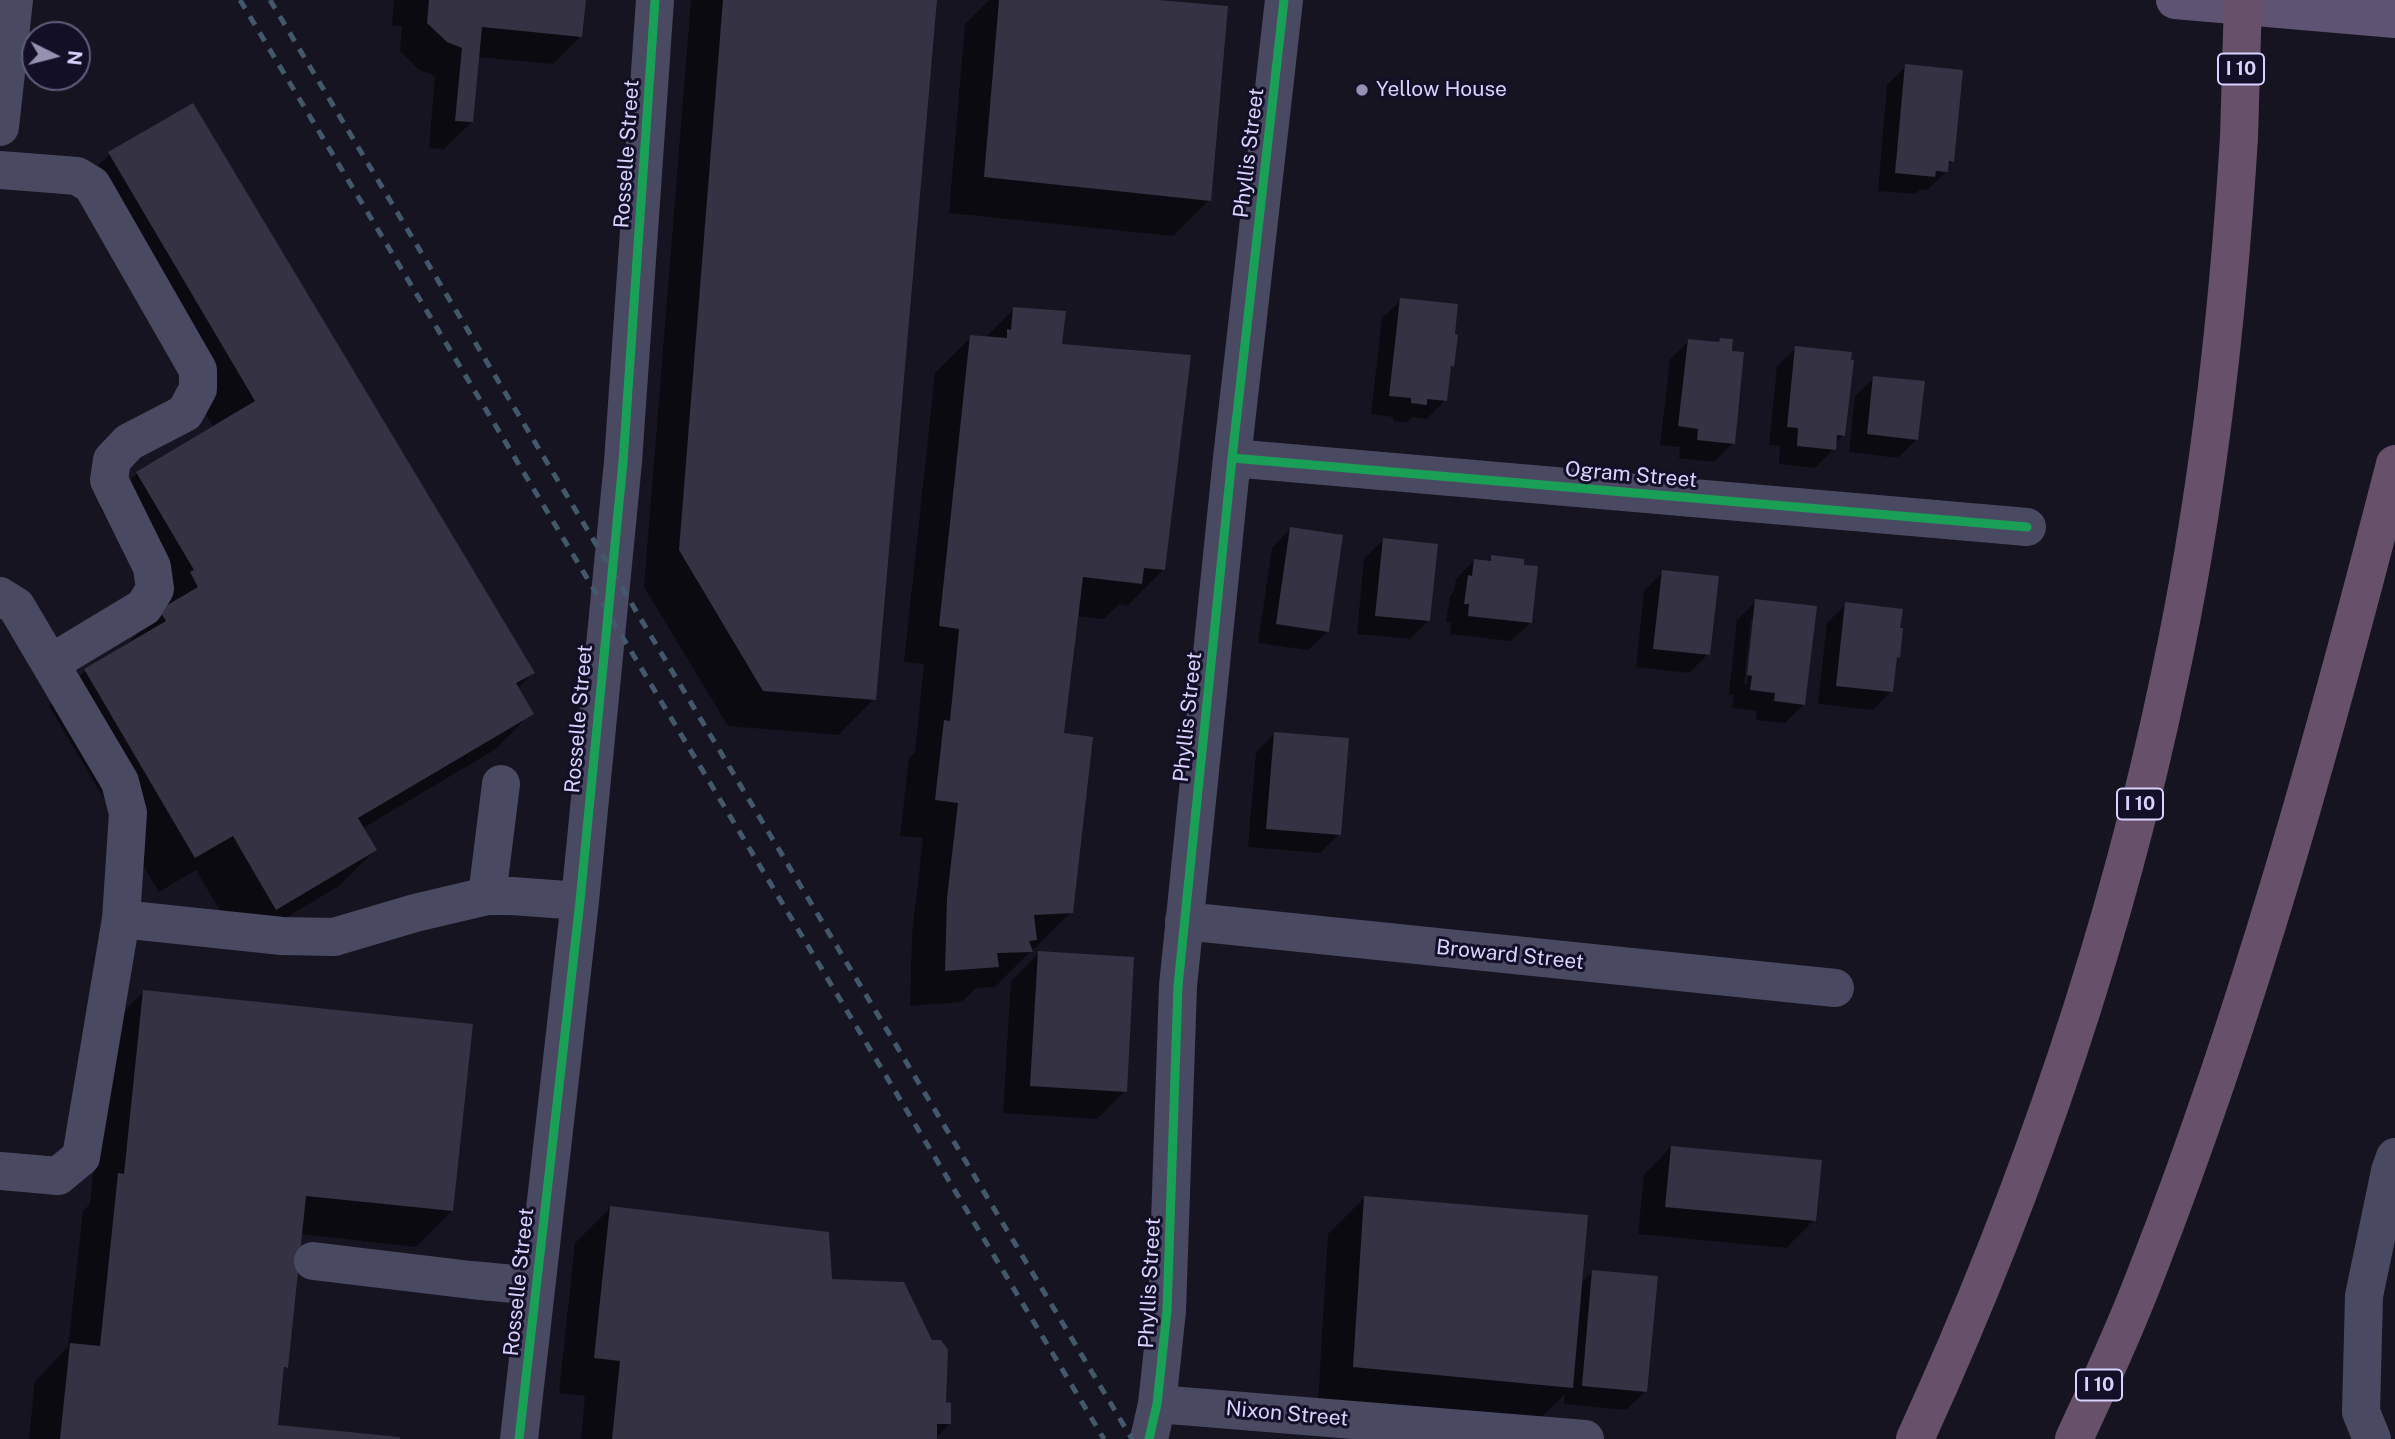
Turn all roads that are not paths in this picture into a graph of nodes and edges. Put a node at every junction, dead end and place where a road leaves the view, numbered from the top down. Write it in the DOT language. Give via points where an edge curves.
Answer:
graph roads {
  1 [pos="14,0"];
  2 [pos="656,0"];
  3 [pos="1284,0"];
  4 [pos="2175,0"];
  5 [pos="2243,0"];
  6 [pos="2395,19"];
  7 [pos="0,127"];
  8 [pos="0,170"];
  9 [pos="1232,458"];
  10 [pos="2395,464"];
  11 [pos="2027,527"];
  12 [pos="0,596"];
  13 [pos="51,663"];
  14 [pos="500,784"];
  15 [pos="486,896"];
  16 [pos="580,901"];
  17 [pos="121,919"];
  18 [pos="1184,921"];
  19 [pos="1835,989"];
  20 [pos="2395,1157"];
  21 [pos="0,1171"];
  22 [pos="313,1261"];
  23 [pos="536,1286"];
  24 [pos="1153,1421"];
  25 [pos="519,1439"];
  26 [pos="1585,1439"];
  27 [pos="1915,1439"];
  28 [pos="2074,1439"];
  29 [pos="2372,1439"];
  1 -- 7 [label="street"];
  2 -- 16 [label="street, Rosselle Street" via="623,462"];
  3 -- 9 [label="street, Phyllis Street"];
  4 -- 6 [label="main road"];
  5 -- 27 [label="highway, I 10, bridge" via="2233,231 2218,379 2198,527 2170,674 2136,820 2049,1108"];
  8 -- 13 [label="street" via="78,176 92,186 198,370 198,389 185,413 129,442 112,460 110,480 152,567 155,589 144,607"];
  9 -- 11 [label="street, Ogram Street"];
  9 -- 18 [label="street, Phyllis Street"];
  10 -- 28 [label="highway, I 10" via="2304,796 2220,1069 2147,1272"];
  12 -- 13 [label="street" via="16,606"];
  13 -- 17 [label="street" via="120,782 128,813"];
  14 -- 15 [label="street"];
  15 -- 16 [label="street"];
  15 -- 17 [label="street" via="334,937"];
  16 -- 23 [label="street, Rosselle Street"];
  17 -- 21 [label="street" via="81,1157 58,1176"];
  18 -- 19 [label="street, Broward Street"];
  18 -- 24 [label="street, Phyllis Street" via="1167,1311"];
  20 -- 29 [label="street" via="2364,1296 2361,1412"];
  22 -- 23 [label="street"];
  23 -- 25 [label="street, Rosselle Street"];
  24 -- 26 [label="street, Nixon Street"];
}
